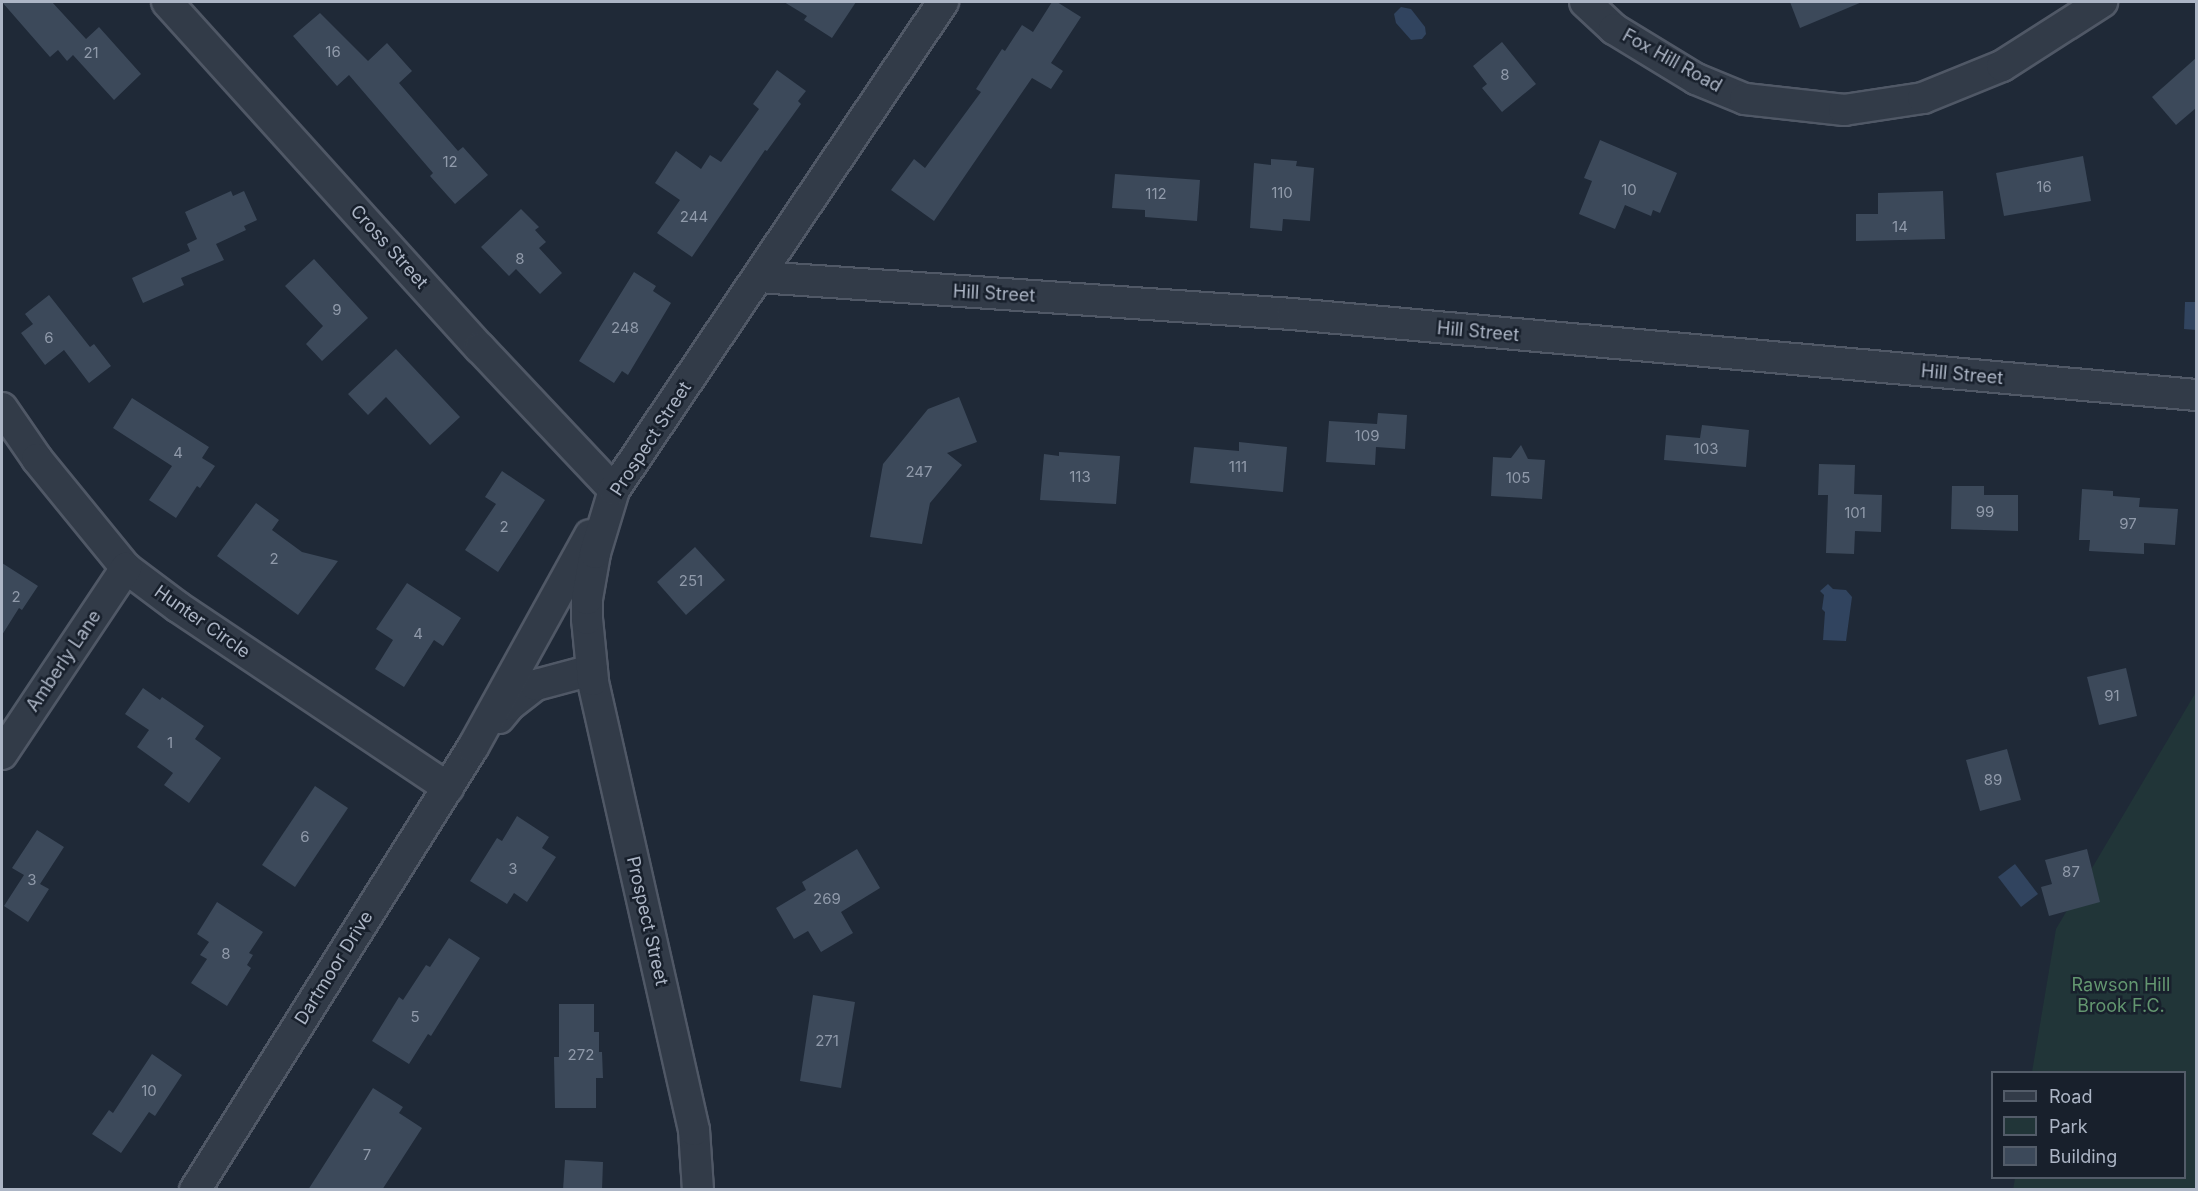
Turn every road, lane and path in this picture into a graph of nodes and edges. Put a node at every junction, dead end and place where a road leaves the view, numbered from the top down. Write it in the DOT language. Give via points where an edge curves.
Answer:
graph roads {
  1 [pos="167,2"];
  2 [pos="943,2"];
  3 [pos="1585,2"];
  4 [pos="2102,2"];
  5 [pos="759,277"];
  6 [pos="2196,395"];
  7 [pos="2,408"];
  8 [pos="614,490"];
  9 [pos="126,568"];
  10 [pos="586,619"];
  11 [pos="532,640"];
  12 [pos="592,669"];
  13 [pos="473,747"];
  14 [pos="2,754"];
  15 [pos="448,788"];
  16 [pos="195,1190"];
  17 [pos="698,1190"];
  1 -- 8 [label="street, Cross Street"];
  2 -- 5 [label="street, Prospect Street"];
  3 -- 4 [label="street, Fox Hill Road" via="1614,29 1696,79 1745,99 1844,110 1923,98 2002,66"];
  5 -- 6 [label="street, Hill Street" via="1292,314"];
  5 -- 8 [label="street, Prospect Street"];
  7 -- 9 [label="street, Hunter Circle" via="36,459"];
  8 -- 10 [label="street, Prospect Street" via="595,553"];
  8 -- 11 [label="street, Dartmoor Drive"];
  9 -- 14 [label="street, Amberly Lane"];
  9 -- 15 [label="street, Hunter Circle"];
  10 -- 11 [label="street"];
  10 -- 12 [label="street, Prospect Street"];
  11 -- 13 [label="street, Dartmoor Drive"];
  12 -- 13 [label="street, Dartmoor Drive" via="525,692"];
  12 -- 17 [label="street, Prospect Street" via="694,1130"];
  13 -- 15 [label="street, Dartmoor Drive"];
  15 -- 16 [label="street, Dartmoor Drive"];
}
